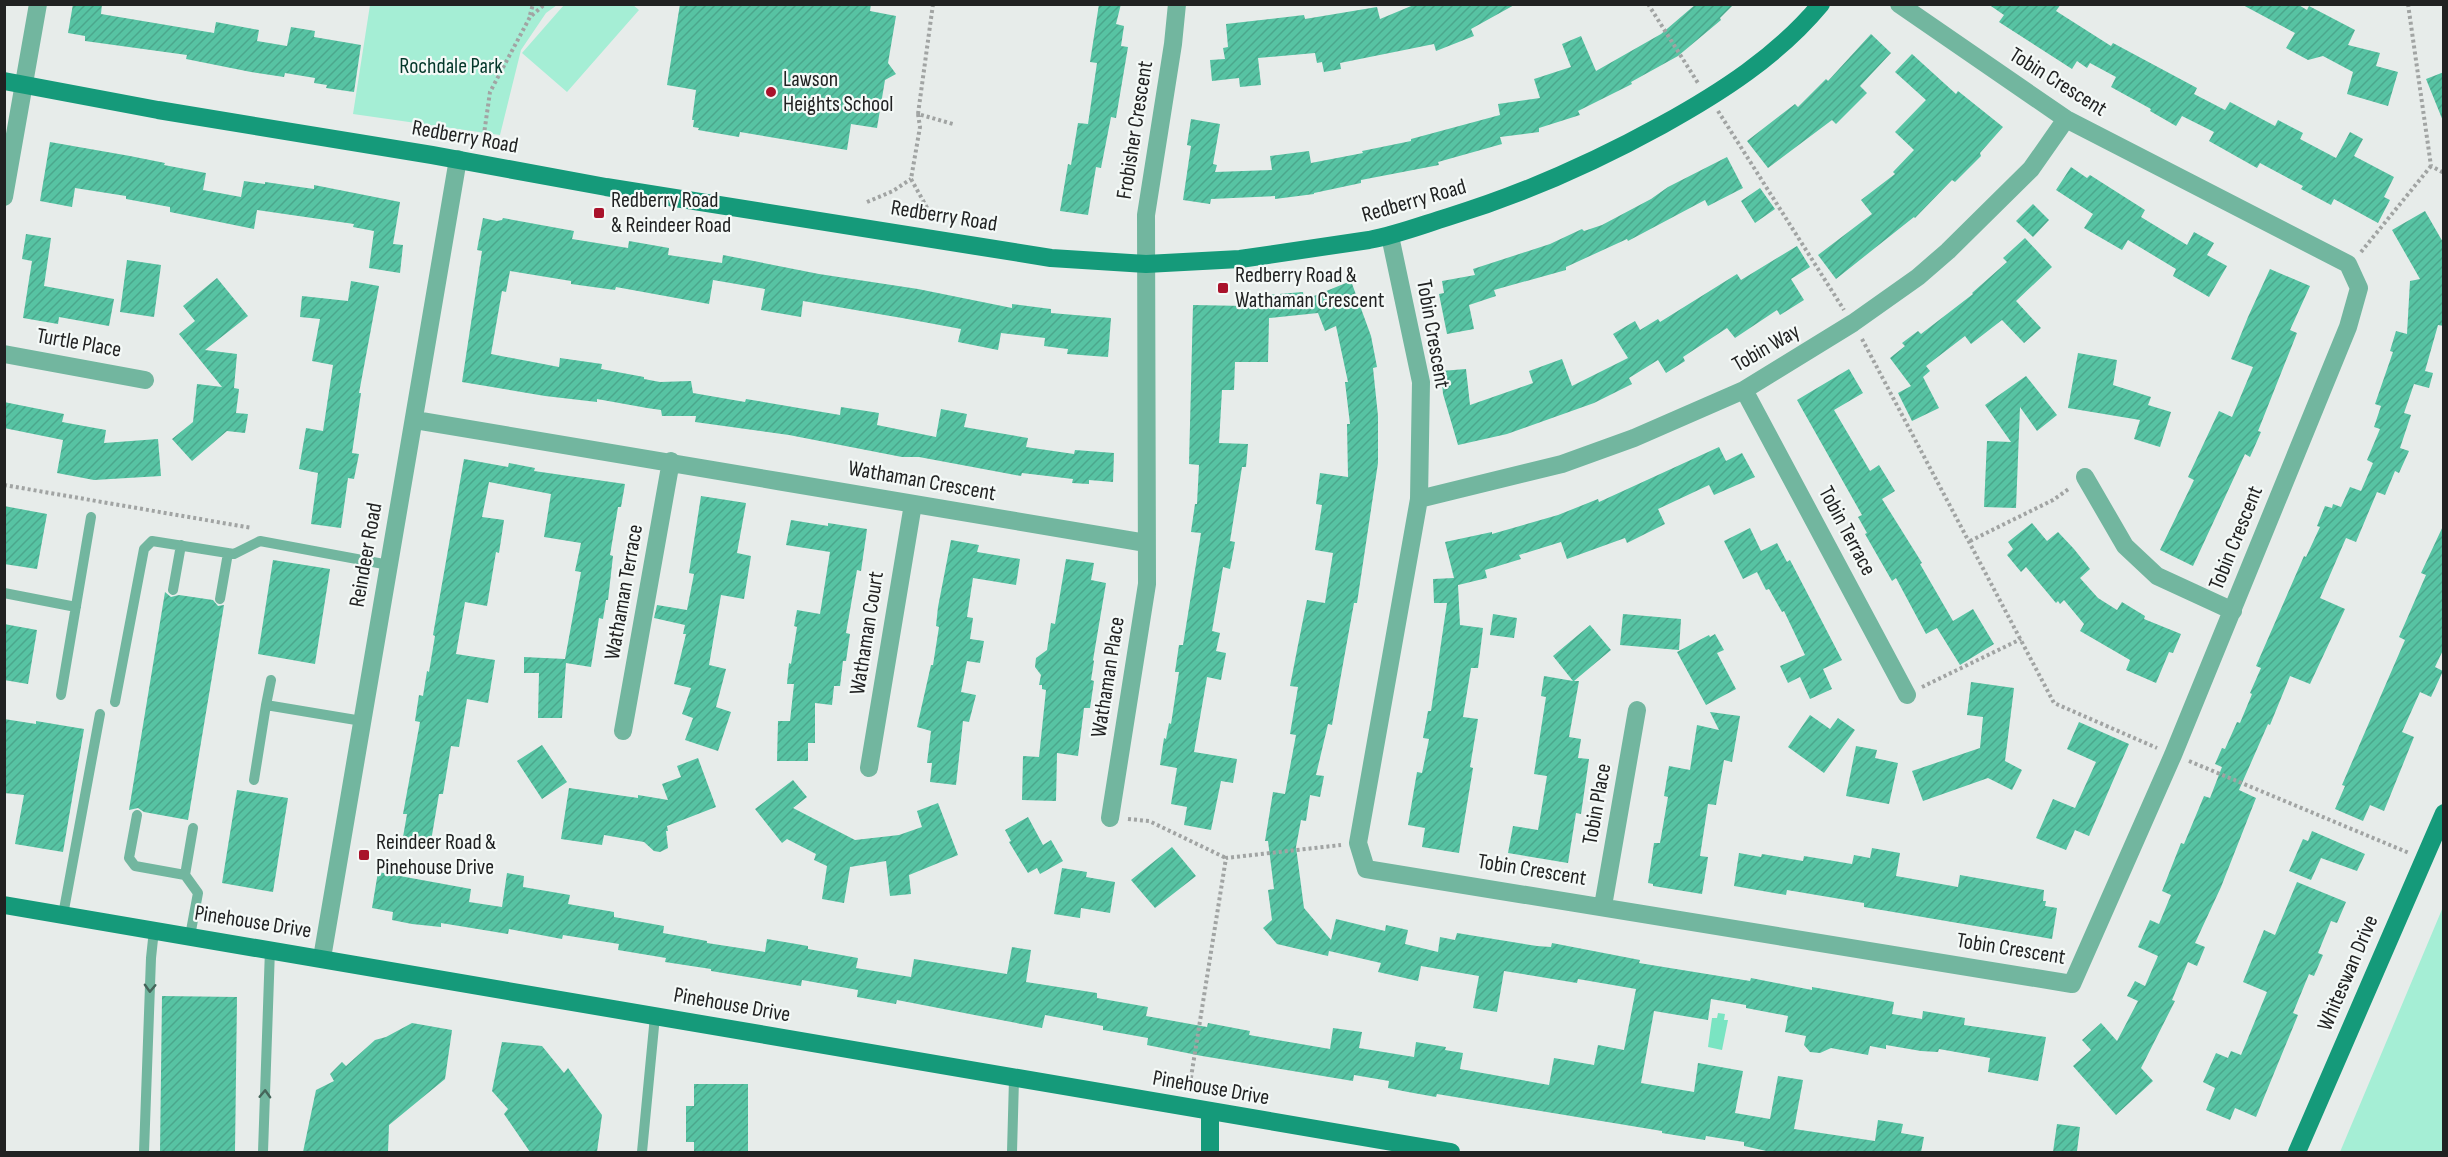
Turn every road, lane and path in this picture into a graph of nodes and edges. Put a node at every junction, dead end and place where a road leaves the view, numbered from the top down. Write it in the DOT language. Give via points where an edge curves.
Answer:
graph roads {
  1 [pos="38,4"];
  2 [pos="533,4"];
  3 [pos="545,4"];
  4 [pos="933,4"];
  5 [pos="1177,4"];
  6 [pos="1648,4"];
  7 [pos="1821,4"];
  8 [pos="1899,4"];
  9 [pos="2408,4"];
  10 [pos="530,17"];
  11 [pos="4,81"];
  12 [pos="25,84"];
  13 [pos="1710,99"];
  14 [pos="918,114"];
  15 [pos="2066,119"];
  16 [pos="953,124"];
  17 [pos="458,159"];
  18 [pos="480,163"];
  19 [pos="2431,166"];
  20 [pos="2444,173"];
  21 [pos="911,179"];
  22 [pos="4,197"];
  23 [pos="867,202"];
  24 [pos="939,214"];
  25 [pos="1390,236"];
  26 [pos="2368,246"];
  27 [pos="1146,264"];
  28 [pos="1853,323"];
  29 [pos="4,354"];
  30 [pos="145,380"];
  31 [pos="1744,390"];
  32 [pos="415,420"];
  33 [pos="671,461"];
  34 [pos="2085,477"];
  35 [pos="4,485"];
  36 [pos="1419,499"];
  37 [pos="2053,501"];
  38 [pos="913,504"];
  39 [pos="90,517"];
  40 [pos="262,530"];
  41 [pos="1970,541"];
  42 [pos="1146,543"];
  43 [pos="181,545"];
  44 [pos="228,553"];
  45 [pos="388,565"];
  46 [pos="173,590"];
  47 [pos="4,594"];
  48 [pos="220,599"];
  49 [pos="76,607"];
  50 [pos="2233,611"];
  51 [pos="2021,639"];
  52 [pos="1941,678"];
  53 [pos="271,680"];
  54 [pos="61,695"];
  55 [pos="1906,695"];
  56 [pos="115,702"];
  57 [pos="266,705"];
  58 [pos="1638,710"];
  59 [pos="100,714"];
  60 [pos="362,722"];
  61 [pos="624,731"];
  62 [pos="2173,755"];
  63 [pos="868,768"];
  64 [pos="254,780"];
  65 [pos="2444,813"];
  66 [pos="137,815"];
  67 [pos="1110,818"];
  68 [pos="1149,821"];
  69 [pos="192,828"];
  70 [pos="1331,846"];
  71 [pos="2403,851"];
  72 [pos="1226,858"];
  73 [pos="184,875"];
  74 [pos="4,905"];
  75 [pos="1603,906"];
  76 [pos="63,915"];
  77 [pos="154,930"];
  78 [pos="190,936"];
  79 [pos="270,949"];
  80 [pos="322,958"];
  81 [pos="655,1016"];
  82 [pos="1014,1078"];
  83 [pos="1187,1109"];
  84 [pos="1210,1113"];
  85 [pos="144,1152"];
  86 [pos="263,1152"];
  87 [pos="642,1152"];
  88 [pos="1012,1152"];
  89 [pos="1210,1152"];
  90 [pos="1451,1152"];
  91 [pos="2297,1152"];
  1 -- 12 [label="street"];
  2 -- 10 [label="path"];
  3 -- 10 [label="path"];
  4 -- 14 [label="path"];
  5 -- 27 [label="street, Frobisher Crescent" via="1146,215"];
  6 -- 13 [label="path"];
  7 -- 13 [label="street, Redberry Road" via="1801,29"];
  8 -- 15 [label="street, Tobin Crescent"];
  9 -- 19 [label="path"];
  10 -- 18 [label="path" via="490,92"];
  11 -- 12 [label="street, Redberry Road"];
  12 -- 17 [label="street, Redberry Road"];
  12 -- 22 [label="street"];
  13 -- 25 [label="street, Redberry Road" via="1602,158 1498,202"];
  13 -- 28 [label="path"];
  14 -- 16 [label="path"];
  14 -- 21 [label="path" via="920,127"];
  15 -- 28 [label="street, Tobin Way" via="2031,169 1956,243 1918,277"];
  15 -- 50 [label="street, Tobin Crescent" via="2348,264 2359,288 2348,327"];
  17 -- 18 [label="street, Redberry Road"];
  17 -- 32 [label="street, Reindeer Road"];
  18 -- 27 [label="street, Redberry Road" via="1051,258"];
  19 -- 20 [label="path"];
  19 -- 26 [label="path"];
  21 -- 23 [label="path"];
  21 -- 24 [label="path" via="930,213"];
  25 -- 27 [label="street, Redberry Road" via="1240,259"];
  25 -- 36 [label="street, Tobin Crescent" via="1421,382"];
  27 -- 42 [label="street"];
  28 -- 31 [label="street, Tobin Way"];
  28 -- 41 [label="path"];
  29 -- 30 [label="street, Turtle Place"];
  31 -- 36 [label="street, Tobin Way" via="1634,438 1562,464"];
  31 -- 55 [label="street, Tobin Terrace"];
  32 -- 33 [label="street, Wathaman Crescent"];
  32 -- 45 [label="street, Reindeer Road"];
  33 -- 38 [label="street, Wathaman Crescent"];
  33 -- 61 [label="street, Wathaman Terrace"];
  34 -- 50 [label="street" via="2125,546 2157,576"];
  35 -- 40 [label="path"];
  36 -- 75 [label="street, Tobin Crescent" via="1358,843 1366,869"];
  37 -- 41 [label="path"];
  38 -- 42 [label="street, Wathaman Crescent"];
  38 -- 63 [label="street, Wathaman Court"];
  39 -- 49 [label="lane"];
  41 -- 51 [label="path"];
  42 -- 67 [label="street, Wathaman Place" via="1147,584"];
  43 -- 44 [label="lane"];
  43 -- 46 [label="lane"];
  43 -- 56 [label="lane" via="152,541 144,549"];
  44 -- 45 [label="lane" via="234,554 260,541"];
  44 -- 48 [label="lane"];
  45 -- 60 [label="street, Reindeer Road"];
  47 -- 49 [label="lane"];
  49 -- 54 [label="lane"];
  50 -- 62 [label="street, Tobin Crescent"];
  51 -- 52 [label="path"];
  51 -- 62 [label="path" via="2054,703"];
  53 -- 57 [label="lane"];
  57 -- 60 [label="lane"];
  57 -- 64 [label="lane"];
  58 -- 75 [label="street, Tobin Place"];
  59 -- 76 [label="lane"];
  60 -- 80 [label="street, Reindeer Road"];
  62 -- 71 [label="path"];
  62 -- 75 [label="street, Tobin Crescent" via="2072,984"];
  65 -- 91 [label="street, Whiteswan Drive"];
  66 -- 73 [label="lane" via="129,858 132,863"];
  68 -- 72 [label="path"];
  69 -- 73 [label="lane"];
  70 -- 72 [label="path"];
  72 -- 83 [label="path"];
  73 -- 78 [label="lane" via="198,893"];
  74 -- 76 [label="street, Pinehouse Drive"];
  76 -- 77 [label="street, Pinehouse Drive"];
  77 -- 78 [label="street, Pinehouse Drive"];
  77 -- 85 [label="lane, one-way"];
  78 -- 79 [label="street, Pinehouse Drive"];
  79 -- 80 [label="street, Pinehouse Drive"];
  86 -- 79 [label="lane, one-way"];
  80 -- 81 [label="street, Pinehouse Drive"];
  81 -- 82 [label="street, Pinehouse Drive"];
  81 -- 87 [label="lane"];
  82 -- 83 [label="street, Pinehouse Drive"];
  82 -- 88 [label="lane"];
  83 -- 84 [label="street, Pinehouse Drive"];
  84 -- 89 [label="street"];
  84 -- 90 [label="street, Pinehouse Drive"];
}
